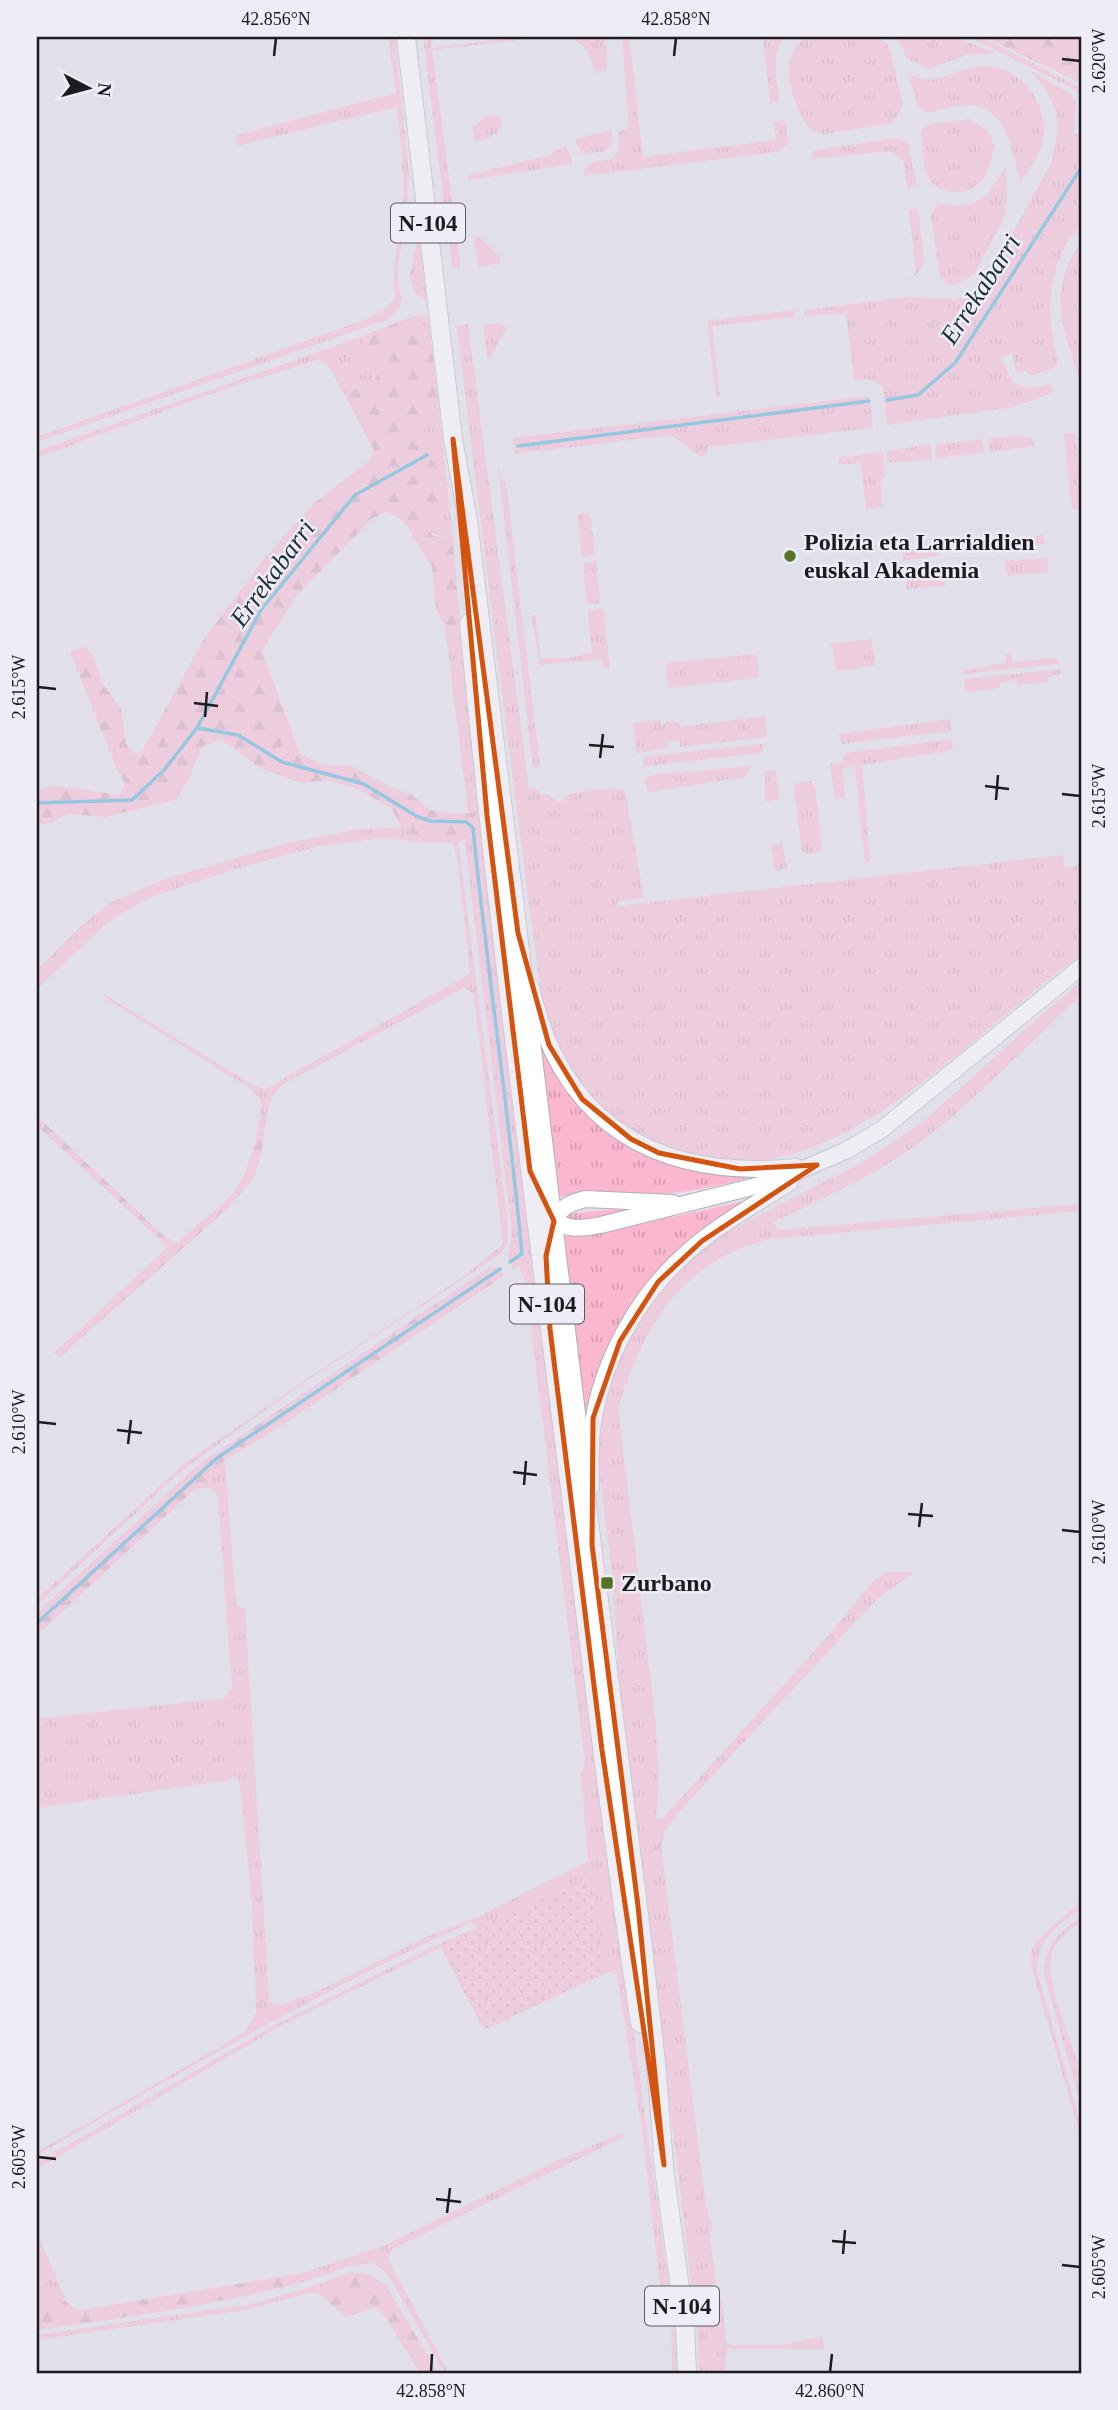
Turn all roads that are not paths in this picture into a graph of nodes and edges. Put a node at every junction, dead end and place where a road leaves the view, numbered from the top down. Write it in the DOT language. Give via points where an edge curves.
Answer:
graph roads {
  1 [pos="406,37"];
  2 [pos="453,439"];
  3 [pos="519,933"];
  4 [pos="1081,967"];
  5 [pos="817,1165"];
  6 [pos="530,1171"];
  7 [pos="679,1204"];
  8 [pos="554,1221"];
  9 [pos="550,1329"];
  10 [pos="592,1545"];
  11 [pos="664,2165"];
  12 [pos="687,2373"];
  1 -- 2 [label="main road, N-104"];
  2 -- 3 [label="main road, N-104" via="468,522"];
  2 -- 6 [label="main road, N-104" via="487,815"];
  3 -- 5 [label="main road" via="548,1045 569,1082 606,1121 631,1139 684,1161 740,1169"];
  3 -- 8 [label="main road, N-104"];
  4 -- 5 [label="main road" via="881,1130"];
  5 -- 7 [label="main road" via="776,1181"];
  5 -- 10 [label="main road" via="680,1258 637,1310 603,1380 593,1418"];
  6 -- 8 [label="main road"];
  6 -- 9 [label="main road, N-104"];
  7 -- 8 [label="main road" via="583,1228"];
  7 -- 8 [label="main road" via="585,1199 559,1210"];
  8 -- 9 [label="main road" via="547,1256"];
  8 -- 10 [label="main road, N-104"];
  9 -- 11 [label="main road, N-104" via="630,1957"];
  10 -- 11 [label="main road, N-104" via="639,1906"];
  11 -- 12 [label="main road, N-104"];
}
